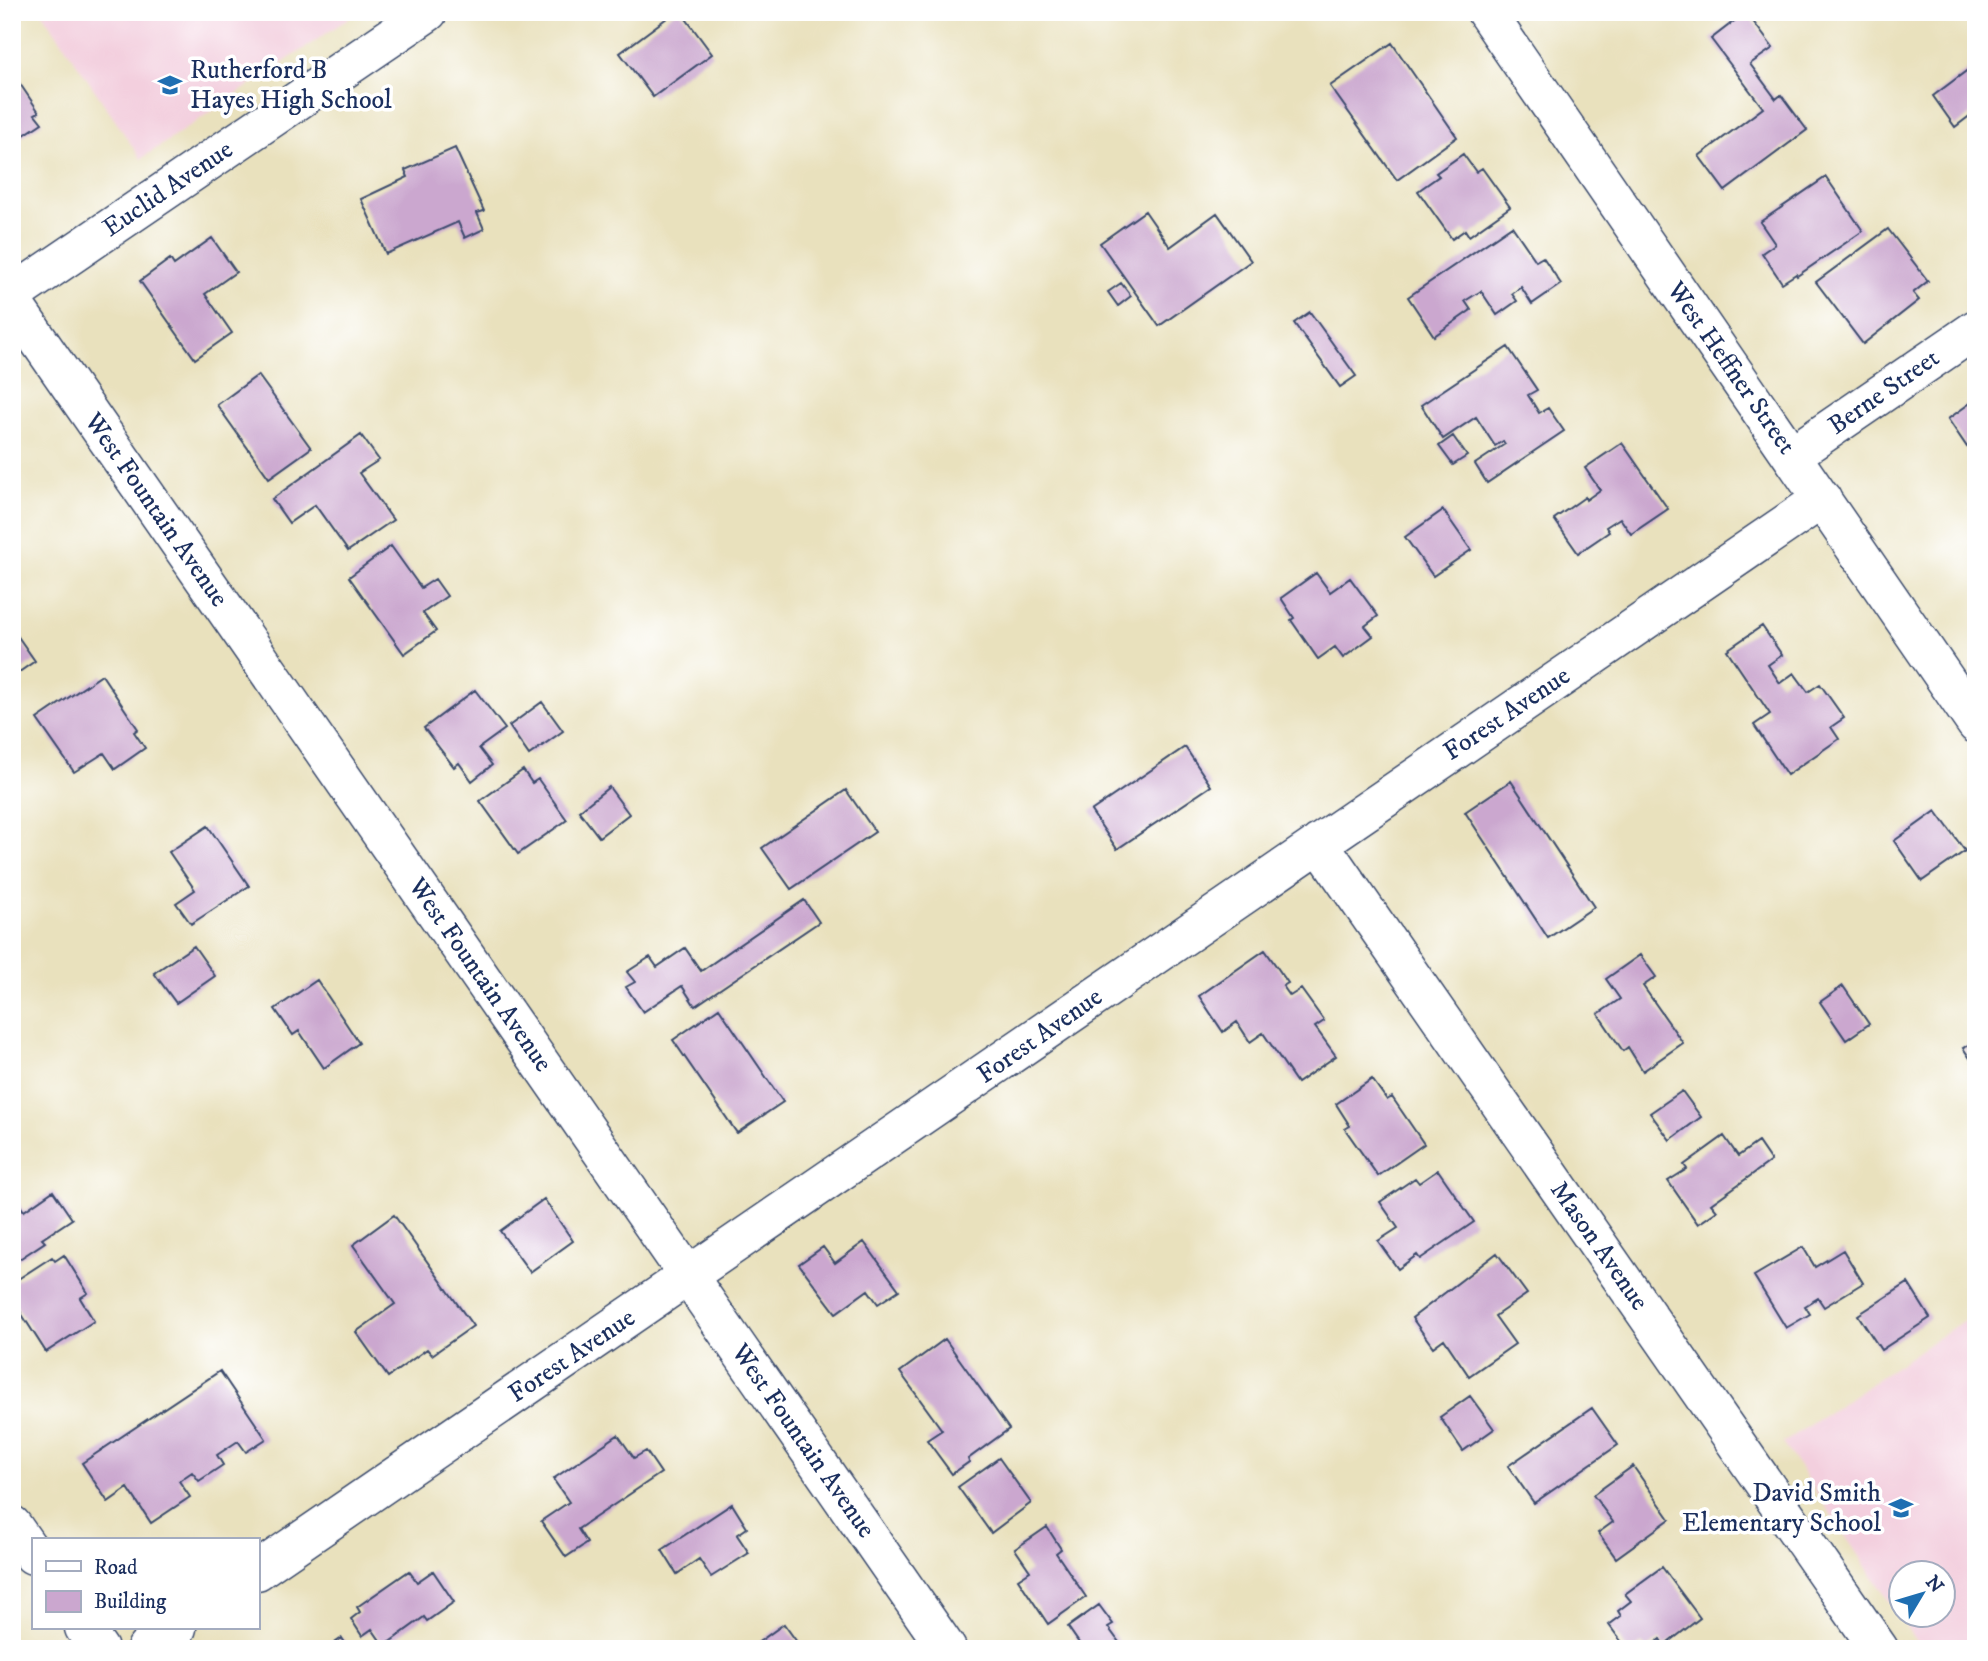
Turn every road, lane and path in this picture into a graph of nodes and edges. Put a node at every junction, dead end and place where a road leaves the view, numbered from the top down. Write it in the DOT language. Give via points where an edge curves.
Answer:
graph roads {
  1 [pos="428,12"];
  2 [pos="1486,12"];
  3 [pos="12,295"];
  4 [pos="12,302"];
  5 [pos="1976,329"];
  6 [pos="1792,455"];
  7 [pos="1822,499"];
  8 [pos="1976,724"];
  9 [pos="1320,843"];
  10 [pos="689,1277"];
  11 [pos="12,1524"];
  12 [pos="32,1554"];
  13 [pos="259,1571"];
  14 [pos="85,1630"];
  15 [pos="174,1630"];
  16 [pos="99,1649"];
  17 [pos="146,1649"];
  18 [pos="947,1649"];
  19 [pos="1879,1649"];
  1 -- 3 [label="street, Euclid Avenue"];
  2 -- 6 [label="street, West Heffner Street"];
  4 -- 10 [label="street, West Fountain Avenue"];
  5 -- 6 [label="street, Berne Street"];
  6 -- 7 [label="street, West Heffner Street"];
  7 -- 8 [label="street, West Heffner Street"];
  7 -- 9 [label="street, Forest Avenue"];
  9 -- 10 [label="street, Forest Avenue"];
  9 -- 19 [label="street, Mason Avenue"];
  10 -- 13 [label="street, Forest Avenue"];
  10 -- 18 [label="street, West Fountain Avenue"];
  11 -- 12 [label="street"];
  14 -- 16 [label="street"];
  15 -- 17 [label="street"];
}
